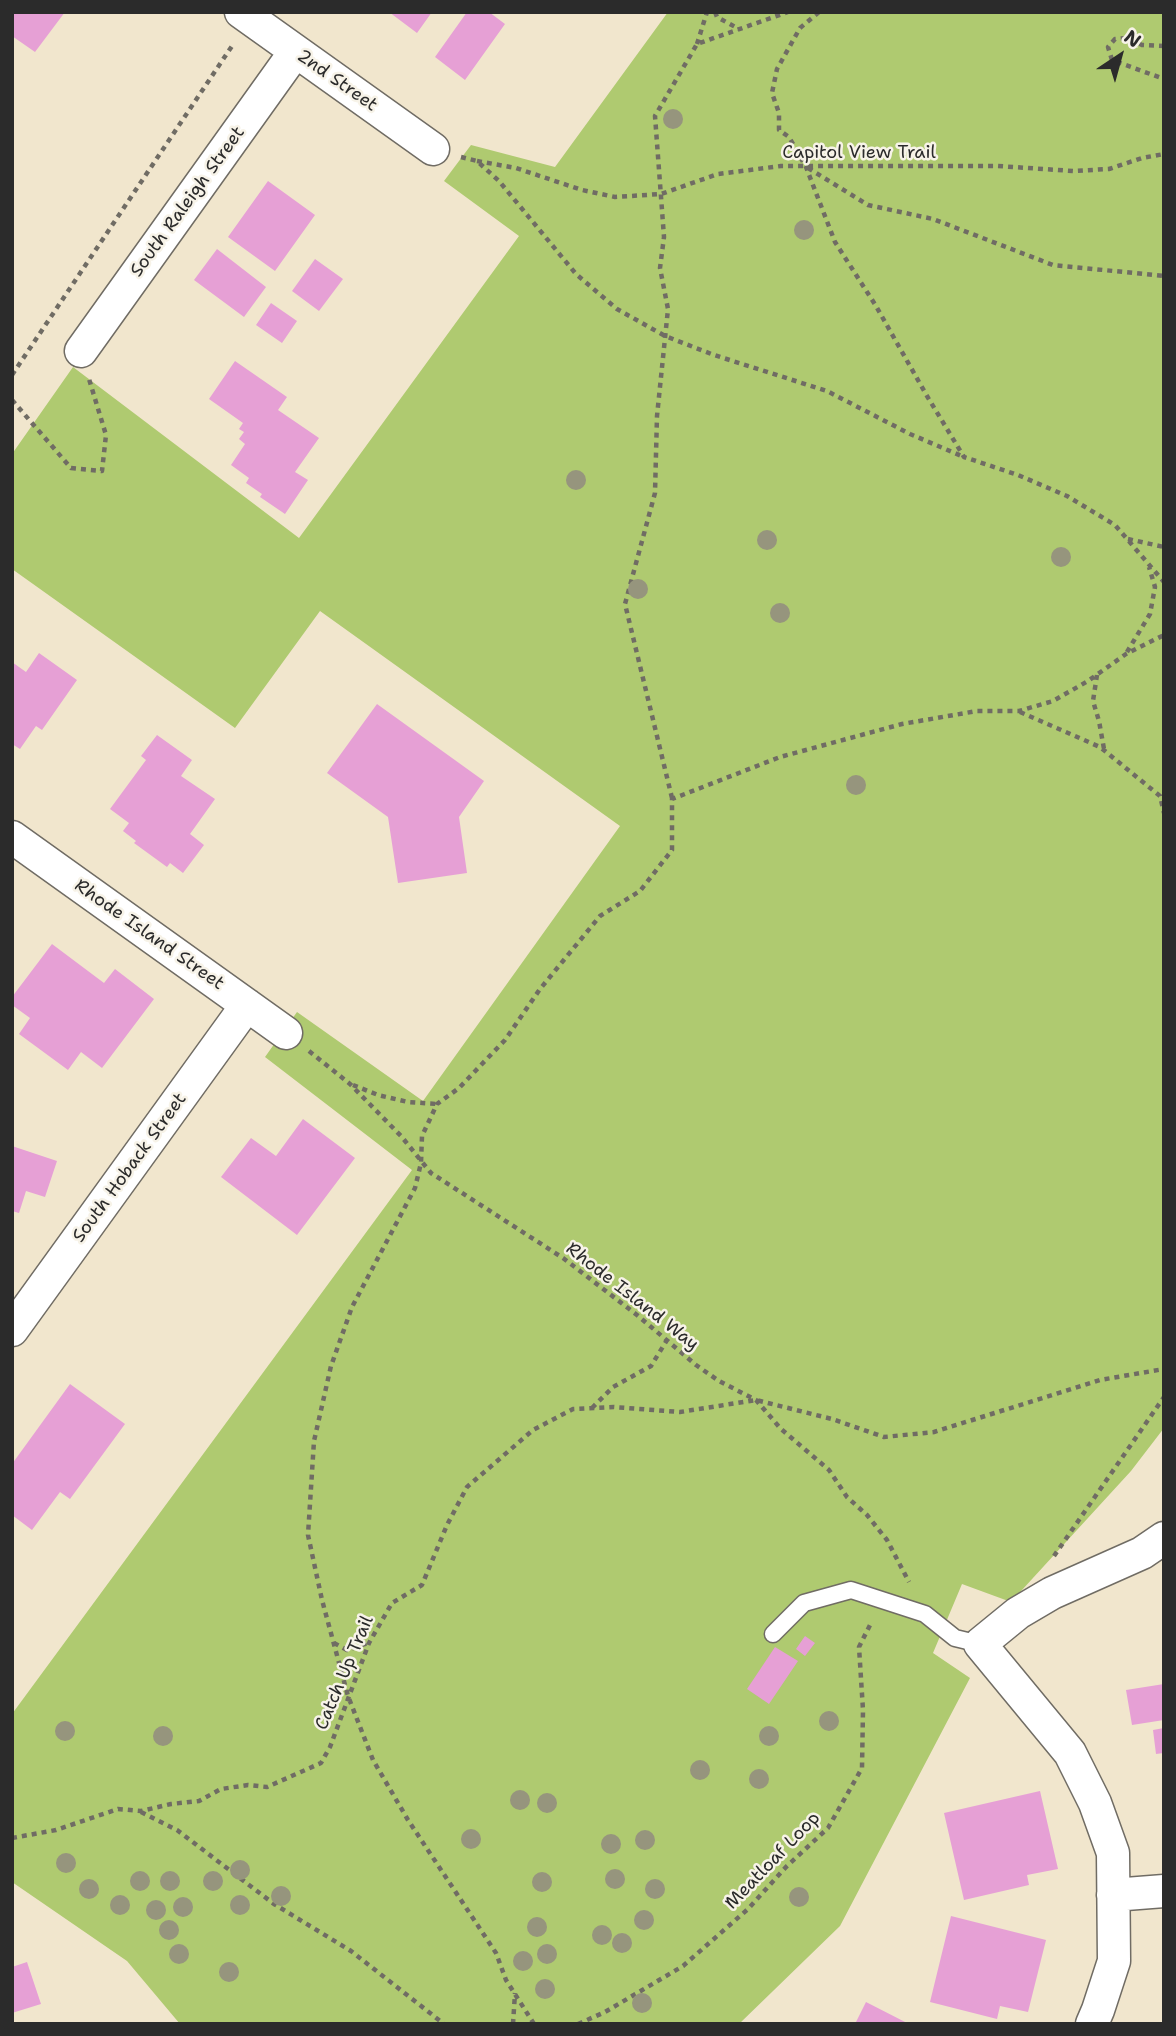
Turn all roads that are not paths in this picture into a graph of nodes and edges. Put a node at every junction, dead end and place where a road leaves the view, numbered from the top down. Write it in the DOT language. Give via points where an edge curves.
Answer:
graph roads {
  1 [pos="246,16"];
  2 [pos="295,52"];
  3 [pos="433,149"];
  4 [pos="81,351"];
  5 [pos="12,837"];
  6 [pos="247,1005"];
  7 [pos="286,1033"];
  8 [pos="14,1323"];
  9 [pos="1164,1538"];
  10 [pos="773,1634"];
  11 [pos="980,1644"];
  12 [pos="1164,1891"];
  13 [pos="1113,1895"];
  14 [pos="1092,2024"];
  1 -- 2 [label="street, 2nd Street"];
  2 -- 3 [label="street, 2nd Street"];
  2 -- 4 [label="street, South Raleigh Street"];
  5 -- 6 [label="street, Rhode Island Street"];
  6 -- 7 [label="street, Rhode Island Street"];
  6 -- 8 [label="street, South Hoback Street"];
  9 -- 11 [label="street" via="1018,1613"];
  10 -- 11 [label="lane" via="804,1603 851,1590 925,1614 955,1638"];
  11 -- 13 [label="street" via="1070,1753 1113,1853"];
  12 -- 13 [label="street"];
  13 -- 14 [label="street" via="1114,1961"];
}
